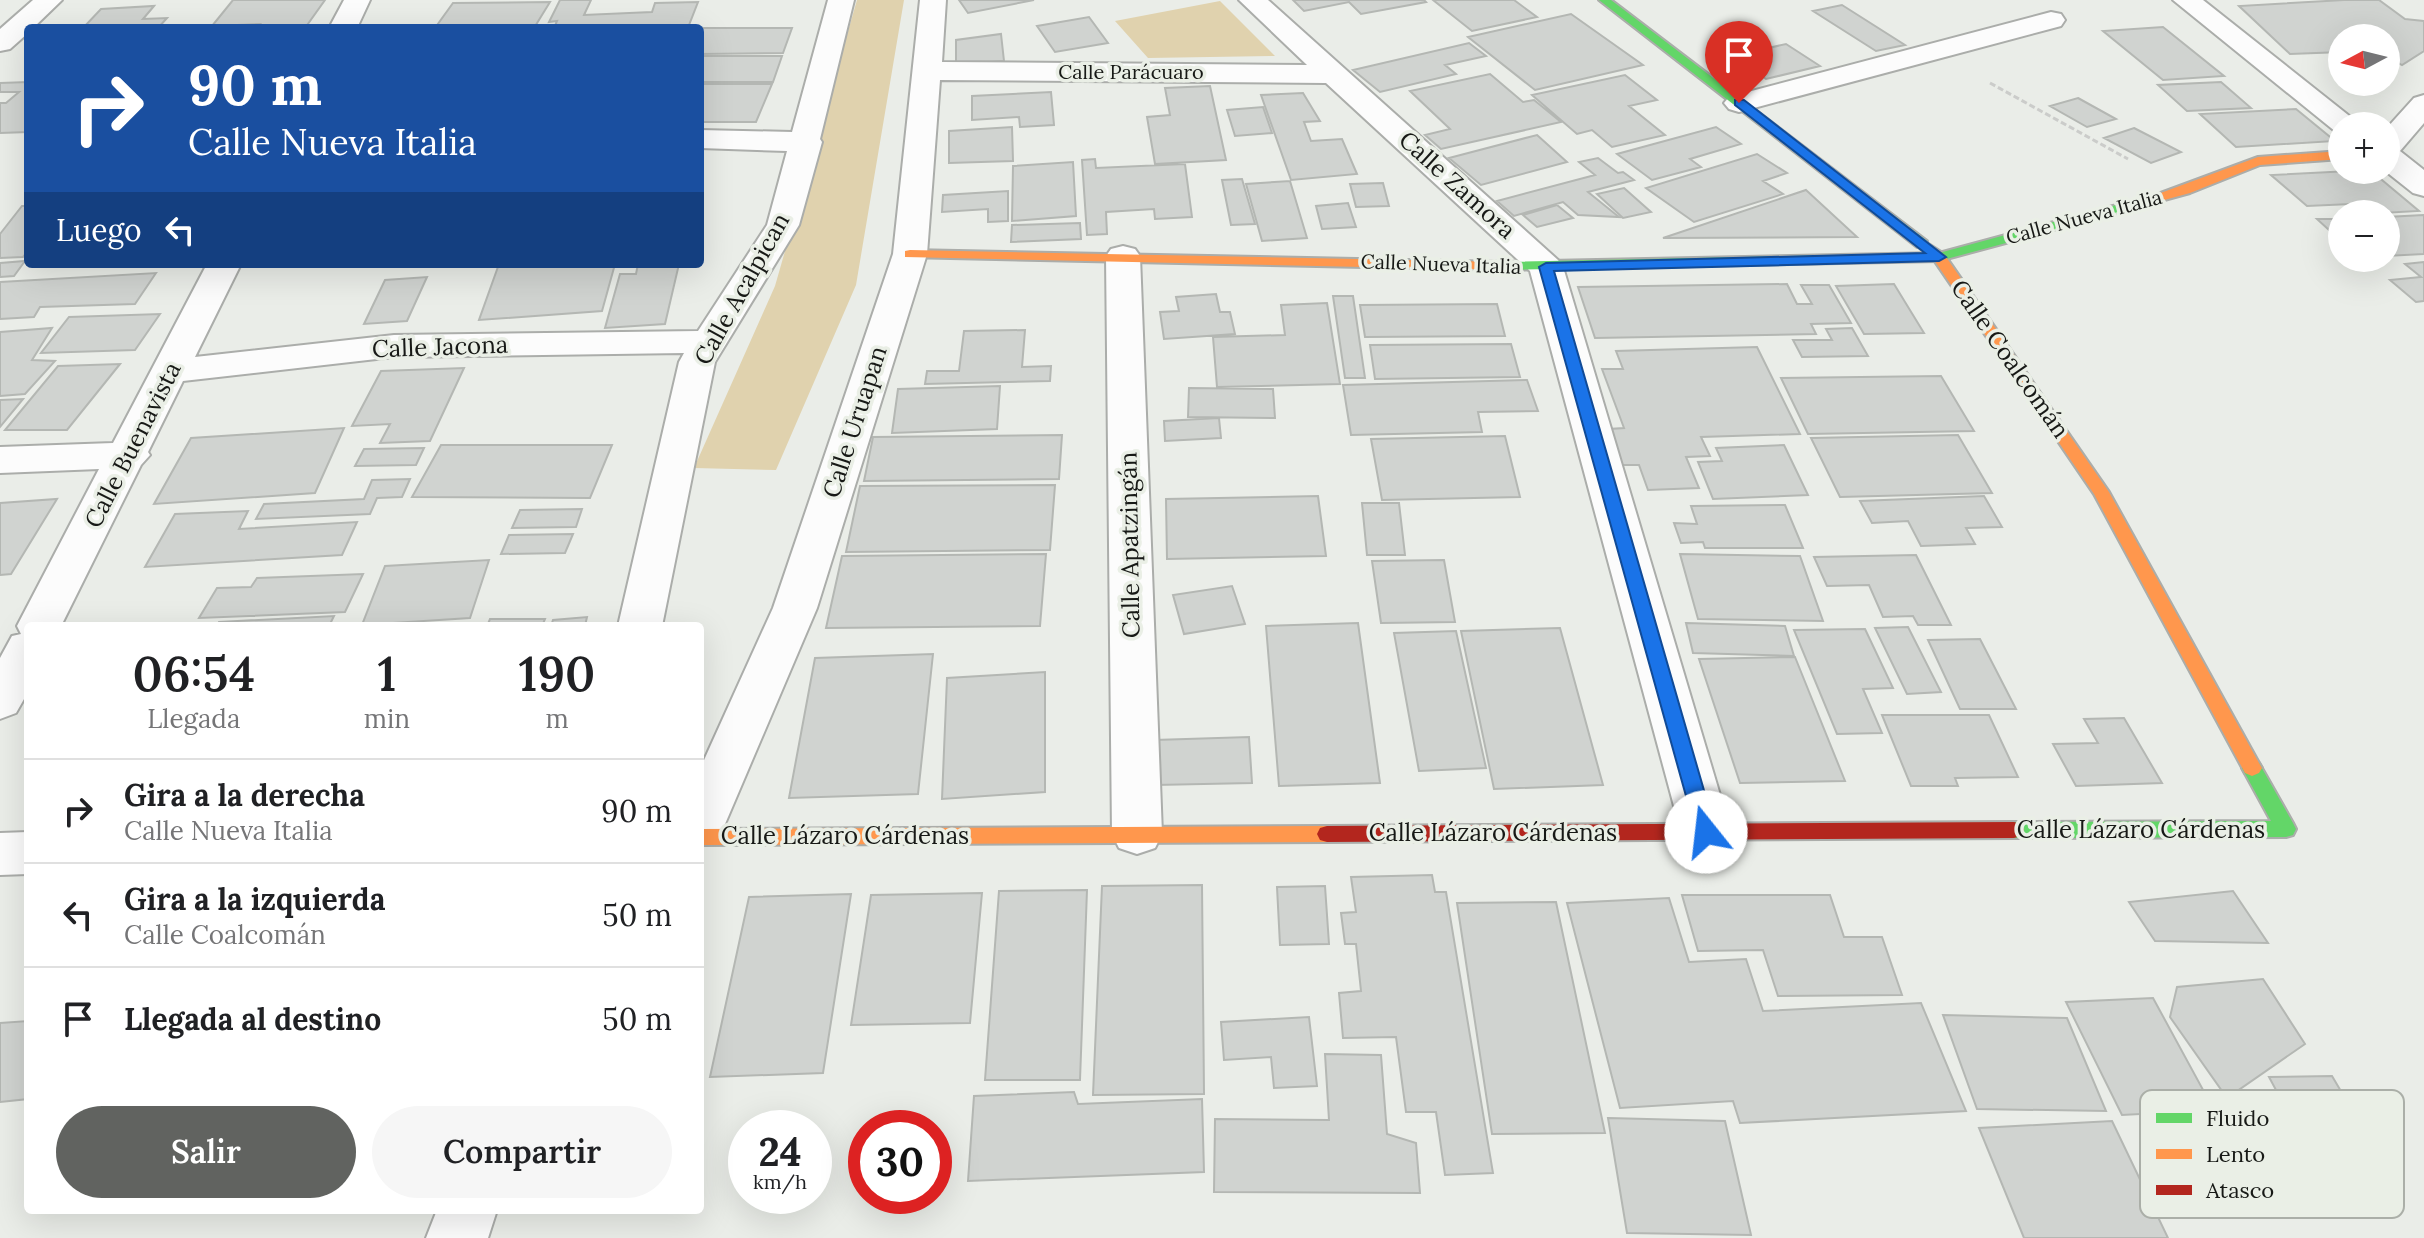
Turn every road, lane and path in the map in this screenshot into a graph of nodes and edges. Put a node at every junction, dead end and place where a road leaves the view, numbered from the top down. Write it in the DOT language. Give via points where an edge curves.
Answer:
graph roads {
  1 [pos="49,0"];
  2 [pos="357,0"];
  3 [pos="841,0"];
  4 [pos="933,0"];
  5 [pos="1252,0"];
  6 [pos="1604,0"];
  7 [pos="2186,0"];
  8 [pos="2051,20"];
  9 [pos="345,24"];
  10 [pos="0,43"];
  11 [pos="1935,53"];
  12 [pos="927,71"];
  13 [pos="1335,74"];
  14 [pos="1739,103"];
  15 [pos="2424,104"];
  16 [pos="2329,112"];
  17 [pos="2400,132"];
  18 [pos="704,139"];
  19 [pos="807,142"];
  20 [pos="2328,156"];
  21 [pos="2400,167"];
  22 [pos="2424,186"];
  23 [pos="2185,190"];
  24 [pos="910,254"];
  25 [pos="1123,256"];
  26 [pos="1939,257"];
  27 [pos="1546,267"];
  28 [pos="222,268"];
  29 [pos="710,342"];
  30 [pos="171,371"];
  31 [pos="130,455"];
  32 [pos="0,460"];
  33 [pos="41,622"];
  34 [pos="641,622"];
  35 [pos="24,656"];
  36 [pos="0,701"];
  37 [pos="704,815"];
  38 [pos="2286,829"];
  39 [pos="1706,832"];
  40 [pos="1137,834"];
  41 [pos="704,837"];
  42 [pos="24,853"];
  43 [pos="0,854"];
  44 [pos="466,1214"];
  45 [pos="457,1238"];
  1 -- 10 [label="street"];
  2 -- 9 [label="street"];
  3 -- 19 [label="street, Calle Acalpican"];
  4 -- 12 [label="street, Calle Uruapan"];
  5 -- 13 [label="street, Calle Zamora"];
  6 -- 14 [label="street, Calle Coalcomán"];
  7 -- 16 [label="street"];
  8 -- 11 [label="street"];
  11 -- 14 [label="street"];
  11 -- 23 [label="path"];
  12 -- 13 [label="street, Calle Parácuaro"];
  12 -- 24 [label="street, Calle Uruapan"];
  13 -- 27 [label="street, Calle Zamora"];
  14 -- 26 [label="street, Calle Coalcomán"];
  15 -- 17 [label="street"];
  18 -- 19 [label="street"];
  19 -- 29 [label="street, Calle Acalpican" via="783,225"];
  20 -- 23 [label="street, Calle Nueva Italia" via="2258,161"];
  21 -- 22 [label="street"];
  23 -- 26 [label="street, Calle Nueva Italia"];
  24 -- 25 [label="street, Calle Nueva Italia"];
  24 -- 37 [label="street, Calle Uruapan" via="795,608"];
  25 -- 27 [label="street, Calle Nueva Italia"];
  25 -- 40 [label="street, Calle Apatzingán"];
  26 -- 27 [label="street, Calle Nueva Italia"];
  26 -- 38 [label="street, Calle Coalcomán" via="2101,492"];
  27 -- 39 [label="street"];
  28 -- 30 [label="street, Calle Buenavista"];
  29 -- 30 [label="street, Calle Jacona" via="394,346"];
  29 -- 34 [label="street, Calle Acalpican" via="697,362"];
  30 -- 31 [label="street, Calle Buenavista"];
  31 -- 32 [label="street"];
  31 -- 33 [label="street, Calle Buenavista"];
  35 -- 36 [label="street"];
  38 -- 39 [label="street, Calle Lázaro Cárdenas"];
  39 -- 40 [label="street, Calle Lázaro Cárdenas"];
  40 -- 41 [label="street, Calle Lázaro Cárdenas"];
  42 -- 43 [label="street"];
  44 -- 45 [label="street"];
}
